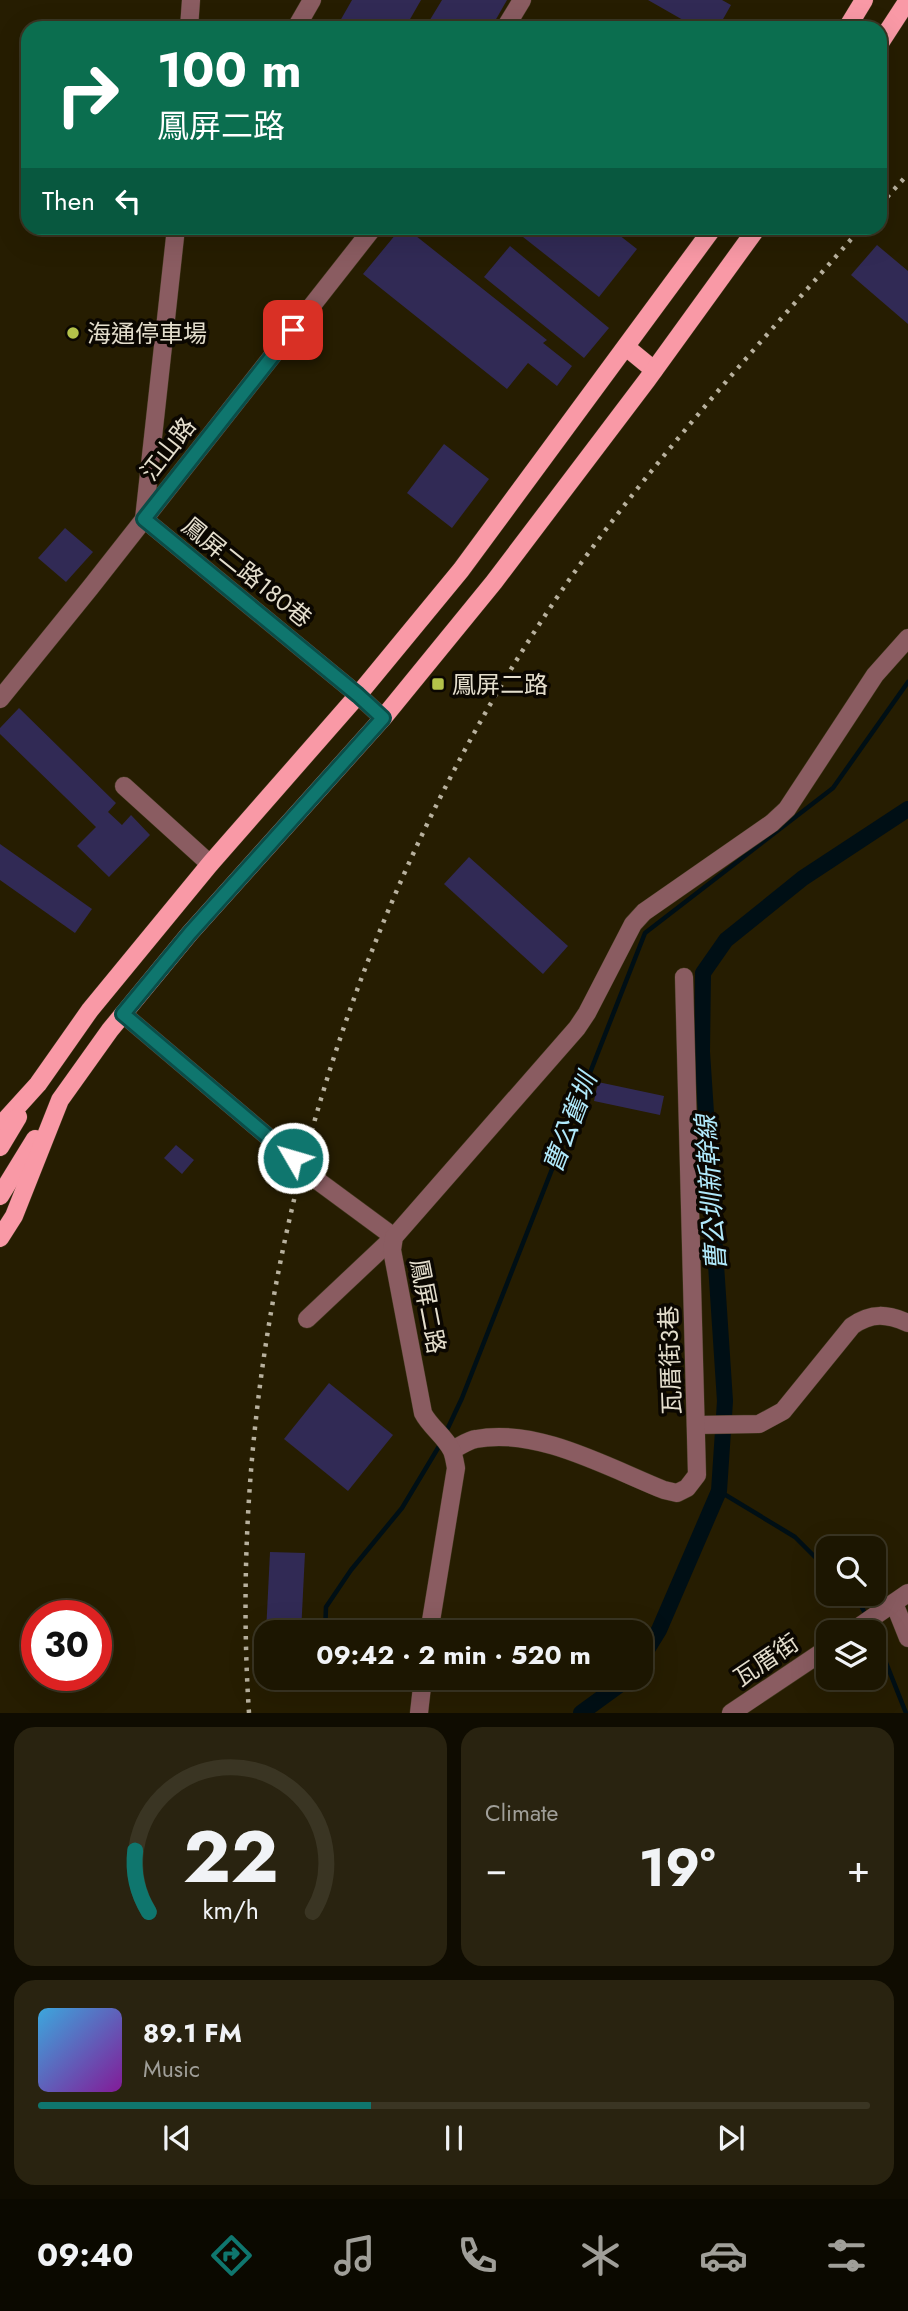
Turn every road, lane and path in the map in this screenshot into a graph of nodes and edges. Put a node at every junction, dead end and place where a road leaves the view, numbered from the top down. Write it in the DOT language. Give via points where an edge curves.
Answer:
graph roads {
  1 [pos="191,0"];
  2 [pos="312,0"];
  3 [pos="522,0"];
  4 [pos="864,0"];
  5 [pos="908,0"];
  6 [pos="190,21"];
  7 [pos="300,21"];
  8 [pos="509,21"];
  9 [pos="851,21"];
  10 [pos="887,32"];
  11 [pos="175,235"];
  12 [pos="367,235"];
  13 [pos="708,235"];
  14 [pos="752,235"];
  15 [pos="626,347"];
  16 [pos="654,370"];
  17 [pos="144,519"];
  18 [pos="908,638"];
  19 [pos="8,677"];
  20 [pos="358,695"];
  21 [pos="0,699"];
  22 [pos="383,718"];
  23 [pos="124,786"];
  24 [pos="210,864"];
  25 [pos="684,977"];
  26 [pos="123,1014"];
  27 [pos="38,1084"];
  28 [pos="60,1100"];
  29 [pos="0,1126"];
  30 [pos="0,1147"];
  31 [pos="293,1158"];
  32 [pos="314,1178"];
  33 [pos="0,1196"];
  34 [pos="394,1237"];
  35 [pos="0,1238"];
  36 [pos="307,1319"];
  37 [pos="908,1323"];
  38 [pos="701,1426"];
  39 [pos="449,1446"];
  40 [pos="901,1598"];
  41 [pos="431,1620"];
  42 [pos="869,1620"];
  43 [pos="908,1638"];
  44 [pos="816,1655"];
  45 [pos="422,1690"];
  46 [pos="419,1713"];
  47 [pos="731,1713"];
  1 -- 6 [label="street"];
  2 -- 7 [label="street"];
  3 -- 8 [label="street"];
  4 -- 9 [label="main road"];
  5 -- 10 [label="main road"];
  11 -- 17 [label="street, 鳳屏二路180巷"];
  12 -- 17 [label="street, 江山路"];
  13 -- 15 [label="main road"];
  14 -- 16 [label="main road"];
  15 -- 16 [label="main road"];
  15 -- 20 [label="main road" via="461,570"];
  16 -- 22 [label="main road" via="494,582"];
  17 -- 19 [label="street, 江山路"];
  17 -- 20 [label="street, 鳳屏二路180巷"];
  18 -- 34 [label="street, 鳳屏二路" via="875,676 787,809 633,923 577,1028"];
  19 -- 21 [label="street, 江山路"];
  20 -- 22 [label="street, 鳳屏二路180巷"];
  20 -- 24 [label="main road"];
  22 -- 26 [label="main road"];
  23 -- 24 [label="street"];
  24 -- 27 [label="main road" via="90,1010"];
  25 -- 38 [label="street, 瓦厝街3巷"];
  26 -- 28 [label="main road"];
  26 -- 31 [label="street"];
  27 -- 29 [label="main road"];
  27 -- 30 [label="main road"];
  28 -- 33 [label="main road"];
  28 -- 35 [label="main road" via="14,1216"];
  32 -- 34 [label="street"];
  34 -- 36 [label="street"];
  34 -- 39 [label="street, 鳳屏二路" via="392,1250 423,1413"];
  37 -- 38 [label="street" via="890,1315 864,1318 852,1326 783,1411 759,1424"];
  38 -- 39 [label="street, 瓦厝街3巷" via="697,1475 677,1493 564,1447 507,1437"];
  39 -- 41 [label="street" via="456,1468"];
  40 -- 42 [label="street"];
  40 -- 43 [label="street"];
  44 -- 47 [label="street, 瓦厝街"];
  45 -- 46 [label="street"];
}
